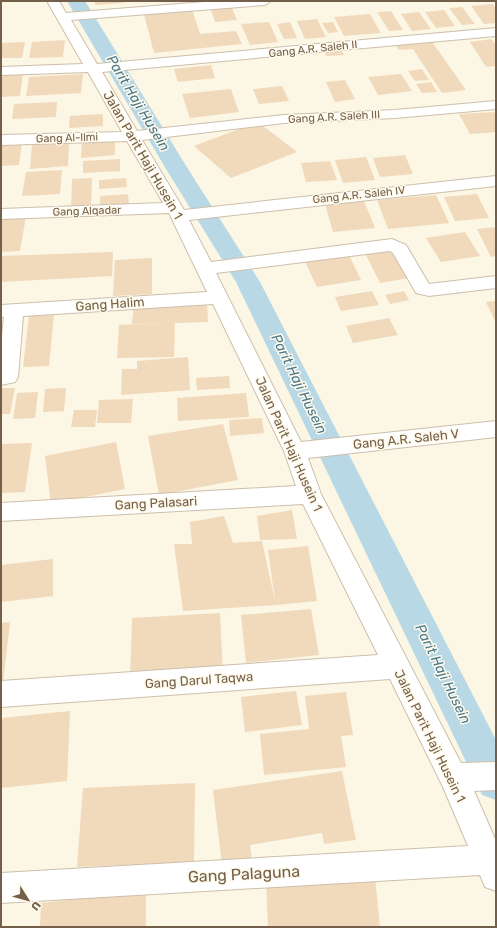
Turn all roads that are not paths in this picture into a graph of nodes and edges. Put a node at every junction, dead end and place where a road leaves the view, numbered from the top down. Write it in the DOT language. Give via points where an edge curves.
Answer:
graph roads {
  1 [pos="265,1"];
  2 [pos="63,12"];
  3 [pos="496,32"];
  4 [pos="96,68"];
  5 [pos="1,71"];
  6 [pos="496,105"];
  7 [pos="139,135"];
  8 [pos="1,140"];
  9 [pos="496,181"];
  10 [pos="181,213"];
  11 [pos="1,214"];
  12 [pos="212,269"];
  13 [pos="496,282"];
  14 [pos="220,297"];
  15 [pos="7,311"];
  16 [pos="1,378"];
  17 [pos="496,429"];
  18 [pos="295,451"];
  19 [pos="310,494"];
  20 [pos="1,512"];
  21 [pos="396,666"];
  22 [pos="1,694"];
  23 [pos="490,776"];
  24 [pos="453,777"];
  25 [pos="492,868"];
  26 [pos="1,888"];
  1 -- 2 [label="street" via="94,15"];
  2 -- 4 [label="street, Jalan Parit Haji Husein 1"];
  3 -- 4 [label="street, Gang A.R. Saleh II"];
  4 -- 5 [label="street, Gang A.R. Saleh II"];
  4 -- 7 [label="street, Jalan Parit Haji Husein 1"];
  6 -- 7 [label="street, Gang A.R. Saleh III" via="395,114 284,119"];
  7 -- 8 [label="street, Gang Al-llmi"];
  7 -- 10 [label="street, Jalan Parit Haji Husein 1"];
  9 -- 10 [label="street, Gang A.R. Saleh IV"];
  10 -- 11 [label="street, Gang Alqadar"];
  10 -- 12 [label="street, Jalan Parit Haji Husein 1"];
  12 -- 13 [label="street" via="392,245 400,249 423,288 429,290"];
  12 -- 14 [label="street, Jalan Parit Haji Husein 1"];
  14 -- 15 [label="street, Gang Halim"];
  14 -- 18 [label="street, Jalan Parit Haji Husein 1"];
  15 -- 16 [label="street" via="8,377"];
  17 -- 18 [label="street, Gang A.R. Saleh V"];
  18 -- 19 [label="street, Jalan Parit Haji Husein 1"];
  19 -- 20 [label="street, Gang Palasari"];
  19 -- 21 [label="street, Jalan Parit Haji Husein 1"];
  21 -- 22 [label="street, Gang Darul Taqwa"];
  21 -- 24 [label="street, Jalan Parit Haji Husein 1"];
  23 -- 24 [label="street"];
  24 -- 25 [label="street, Jalan Parit Haji Husein 1"];
  25 -- 26 [label="street, Gang Palaguna"];
}
